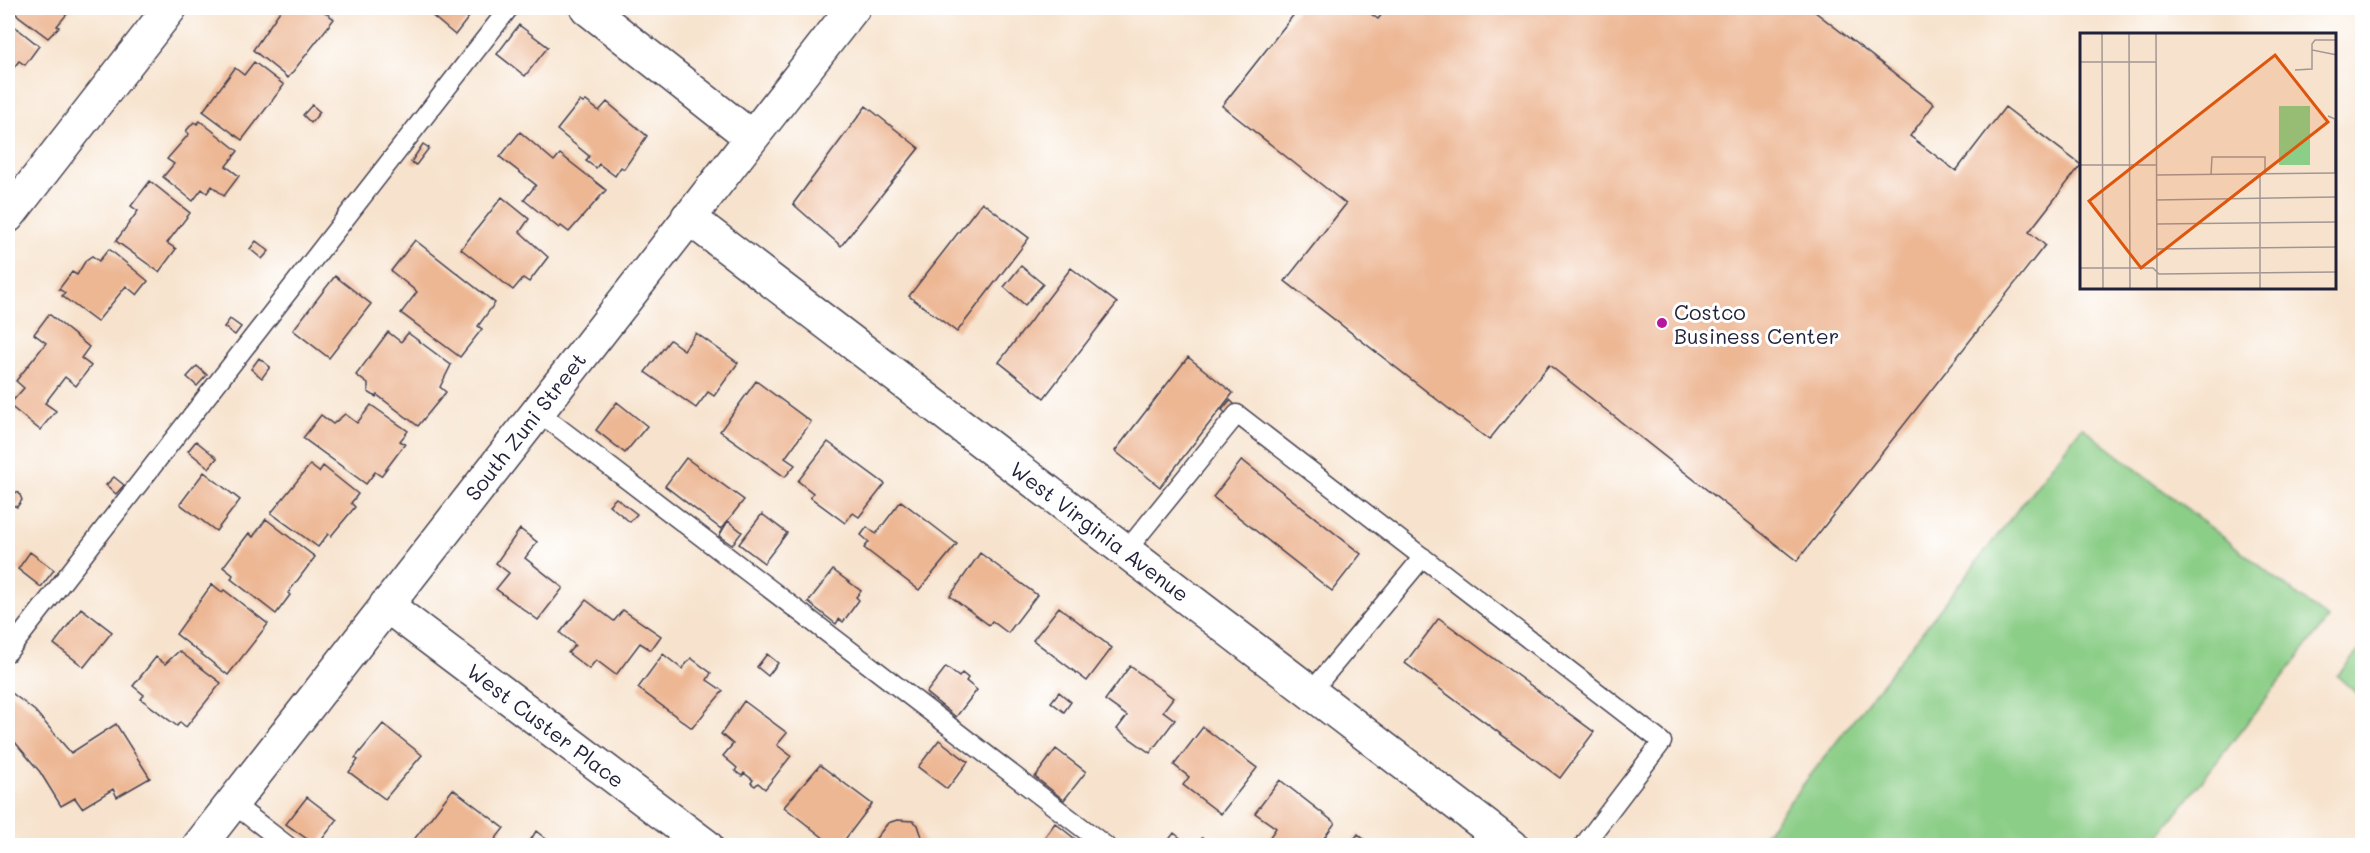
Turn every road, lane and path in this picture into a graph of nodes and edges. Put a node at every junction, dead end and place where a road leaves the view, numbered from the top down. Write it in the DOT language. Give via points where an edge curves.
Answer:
graph roads {
  1 [pos="170,8"];
  2 [pos="508,8"];
  3 [pos="587,8"];
  4 [pos="854,8"];
  5 [pos="751,136"];
  6 [pos="8,216"];
  7 [pos="688,217"];
  8 [pos="537,411"];
  9 [pos="1126,551"];
  10 [pos="1423,557"];
  11 [pos="386,604"];
  12 [pos="8,652"];
  13 [pos="1311,692"];
  14 [pos="232,803"];
  15 [pos="199,846"];
  16 [pos="288,846"];
  17 [pos="706,846"];
  18 [pos="1106,846"];
  19 [pos="1512,846"];
  20 [pos="1583,846"];
  1 -- 6 [label="street"];
  2 -- 12 [label="lane"];
  3 -- 5 [label="street"];
  4 -- 5 [label="street, South Zuni Street"];
  5 -- 7 [label="street, South Zuni Street"];
  7 -- 8 [label="street, South Zuni Street"];
  7 -- 9 [label="street, West Virginia Avenue"];
  8 -- 11 [label="street, South Zuni Street"];
  8 -- 18 [label="lane"];
  9 -- 10 [label="lane" via="1237,414"];
  9 -- 13 [label="street, West Virginia Avenue"];
  10 -- 13 [label="lane"];
  10 -- 20 [label="lane" via="1662,742"];
  11 -- 14 [label="street, South Zuni Street"];
  11 -- 17 [label="street, West Custer Place"];
  13 -- 19 [label="street, West Virginia Avenue"];
  14 -- 15 [label="street, South Zuni Street"];
  14 -- 16 [label="lane"];
}
